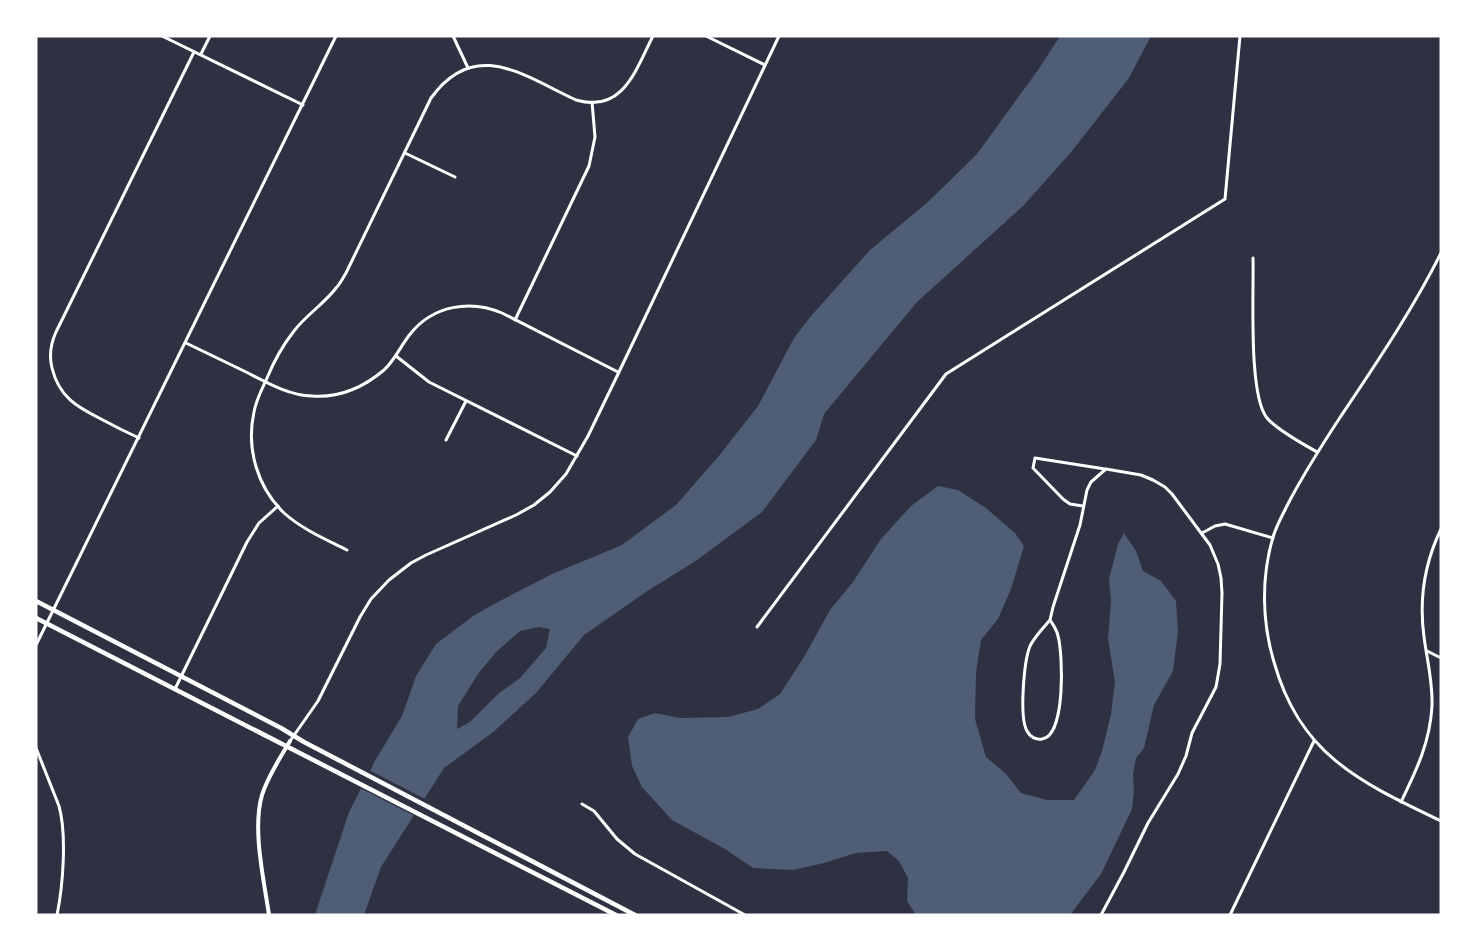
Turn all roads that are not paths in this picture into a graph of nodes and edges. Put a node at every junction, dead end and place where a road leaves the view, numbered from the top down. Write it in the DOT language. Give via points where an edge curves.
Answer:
graph roads {
  1 [pos="162,36"];
  2 [pos="210,36"];
  3 [pos="336,36"];
  4 [pos="453,36"];
  5 [pos="653,36"];
  6 [pos="706,36"];
  7 [pos="779,36"];
  8 [pos="1240,36"];
  9 [pos="194,52"];
  10 [pos="201,54"];
  11 [pos="765,65"];
  12 [pos="468,68"];
  13 [pos="592,102"];
  14 [pos="303,105"];
  15 [pos="405,153"];
  16 [pos="455,177"];
  17 [pos="1441,253"];
  18 [pos="1253,258"];
  19 [pos="515,320"];
  20 [pos="186,343"];
  21 [pos="396,356"];
  22 [pos="619,372"];
  23 [pos="265,382"];
  24 [pos="466,401"];
  25 [pos="139,438"];
  26 [pos="447,440"];
  27 [pos="1317,453"];
  28 [pos="577,456"];
  29 [pos="1106,469"];
  30 [pos="278,506"];
  31 [pos="1083,506"];
  32 [pos="1441,529"];
  33 [pos="1202,533"];
  34 [pos="1273,538"];
  35 [pos="347,550"];
  36 [pos="36,601"];
  37 [pos="54,610"];
  38 [pos="36,618"];
  39 [pos="1050,620"];
  40 [pos="47,624"];
  41 [pos="757,627"];
  42 [pos="36,645"];
  43 [pos="1427,651"];
  44 [pos="1441,658"];
  45 [pos="181,677"];
  46 [pos="174,690"];
  47 [pos="290,741"];
  48 [pos="1314,741"];
  49 [pos="36,748"];
  50 [pos="1401,802"];
  51 [pos="582,804"];
  52 [pos="1441,821"];
  53 [pos="57,915"];
  54 [pos="269,915"];
  55 [pos="616,915"];
  56 [pos="635,915"];
  57 [pos="745,915"];
  58 [pos="1101,915"];
  59 [pos="1230,915"];
  1 -- 9 [label="street"];
  2 -- 10 [label="street"];
  3 -- 14 [label="street"];
  4 -- 12 [label="street"];
  5 -- 13 [label="street" via="626,86 611,98"];
  6 -- 11 [label="street"];
  7 -- 11 [label="street"];
  8 -- 41 [label="street" via="1225,199 946,374"];
  9 -- 10 [label="street"];
  9 -- 25 [label="street" via="52,344 54,375 67,398 82,410"];
  10 -- 14 [label="street"];
  11 -- 22 [label="street"];
  12 -- 13 [label="street" via="502,67 576,100"];
  12 -- 15 [label="street" via="439,87"];
  13 -- 19 [label="street" via="595,137 590,166"];
  14 -- 20 [label="street"];
  15 -- 16 [label="street"];
  15 -- 23 [label="street" via="346,273 335,290 294,330"];
  17 -- 27 [label="street" via="1392,339"];
  18 -- 27 [label="street" via="1258,398 1267,418"];
  19 -- 21 [label="street" via="490,308 447,308 411,332"];
  19 -- 22 [label="street"];
  20 -- 23 [label="street"];
  20 -- 25 [label="street"];
  21 -- 23 [label="street" via="365,383 336,394 298,394"];
  21 -- 24 [label="street" via="429,382"];
  22 -- 28 [label="street"];
  23 -- 30 [label="street" via="254,411 251,445 257,473"];
  24 -- 26 [label="street"];
  24 -- 28 [label="street"];
  25 -- 37 [label="street"];
  27 -- 34 [label="street"];
  28 -- 47 [label="street" via="558,484 534,505 426,555 389,580 371,599 318,701"];
  29 -- 31 [label="street" via="1089,486"];
  29 -- 31 [label="street" via="1035,458 1033,468 1057,494 1066,502"];
  29 -- 33 [label="street" via="1141,475 1165,487"];
  30 -- 35 [label="street" via="299,525"];
  30 -- 45 [label="street" via="259,523 247,542"];
  31 -- 39 [label="street"];
  32 -- 43 [label="street" via="1423,592"];
  33 -- 34 [label="street" via="1225,524"];
  33 -- 58 [label="street" via="1217,561 1221,582 1218,680 1192,733 1178,774"];
  34 -- 48 [label="street" via="1265,585 1268,641 1289,702"];
  36 -- 37 [label="main road"];
  37 -- 40 [label="street"];
  37 -- 45 [label="main road"];
  38 -- 40 [label="main road"];
  39 -- 39 [label="street" via="1060,646 1061,701 1052,734 1038,739 1030,736 1026,727 1023,693 1030,646"];
  40 -- 42 [label="street"];
  40 -- 46 [label="main road"];
  43 -- 44 [label="street"];
  43 -- 50 [label="street" via="1432,692 1429,728 1420,761"];
  45 -- 46 [label="street"];
  45 -- 47 [label="main road" via="281,728"];
  46 -- 47 [label="main road"];
  47 -- 54 [label="street" via="267,781 259,811"];
  47 -- 55 [label="main road" via="350,778"];
  47 -- 56 [label="main road" via="355,768"];
  48 -- 50 [label="street" via="1352,773"];
  48 -- 59 [label="street"];
  49 -- 53 [label="street" via="62,816 62,885"];
  50 -- 52 [label="street"];
  51 -- 57 [label="street" via="594,811 634,854"];
}
